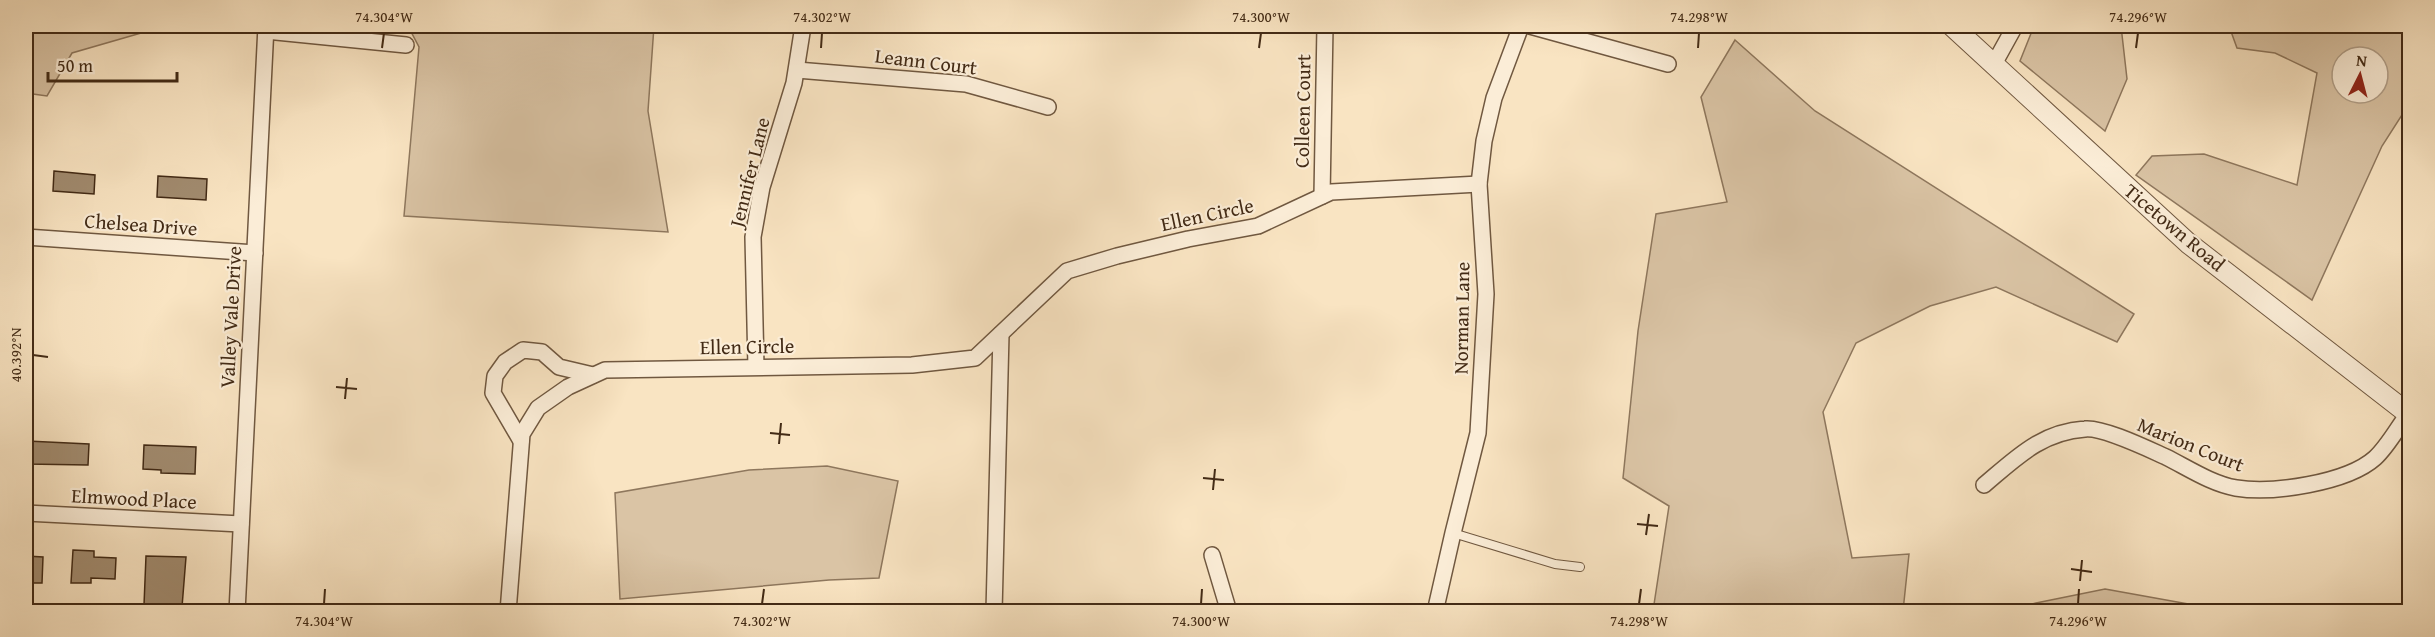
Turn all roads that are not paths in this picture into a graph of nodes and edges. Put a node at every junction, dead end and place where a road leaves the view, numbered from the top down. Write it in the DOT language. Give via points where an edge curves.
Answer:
graph roads {
  1 [pos="803,26"];
  2 [pos="1325,26"];
  3 [pos="1521,26"];
  4 [pos="1530,26"];
  5 [pos="1952,26"];
  6 [pos="2015,26"];
  7 [pos="266,28"];
  8 [pos="406,45"];
  9 [pos="1668,64"];
  10 [pos="1994,64"];
  11 [pos="796,69"];
  12 [pos="1048,107"];
  13 [pos="1479,184"];
  14 [pos="1322,196"];
  15 [pos="26,237"];
  16 [pos="255,253"];
  17 [pos="1000,334"];
  18 [pos="756,367"];
  19 [pos="593,375"];
  20 [pos="2409,414"];
  21 [pos="521,441"];
  22 [pos="1984,485"];
  23 [pos="26,513"];
  24 [pos="241,524"];
  25 [pos="1453,533"];
  26 [pos="1212,555"];
  27 [pos="1580,567"];
  28 [pos="237,612"];
  29 [pos="508,612"];
  30 [pos="994,612"];
  31 [pos="1229,612"];
  32 [pos="1436,612"];
  1 -- 11 [label="street, Jennifer Lane"];
  2 -- 14 [label="street, Colleen Court"];
  3 -- 13 [label="street, Norman Lane" via="1494,98"];
  4 -- 9 [label="street"];
  5 -- 10 [label="street, Ticetown Road"];
  6 -- 10 [label="street"];
  7 -- 8 [label="street"];
  7 -- 16 [label="street, Valley Vale Drive"];
  10 -- 20 [label="street, Ticetown Road" via="2188,243"];
  11 -- 12 [label="street, Leann Court" via="966,84"];
  11 -- 18 [label="street, Jennifer Lane" via="762,187 753,237"];
  13 -- 14 [label="street, Ellen Circle" via="1331,192"];
  13 -- 25 [label="street, Norman Lane" via="1486,294 1478,432"];
  14 -- 17 [label="street, Ellen Circle" via="1258,226 1147,249 1067,271"];
  15 -- 16 [label="street, Chelsea Drive"];
  16 -- 24 [label="street, Valley Vale Drive"];
  17 -- 18 [label="street, Ellen Circle" via="975,358 912,365"];
  17 -- 30 [label="street"];
  18 -- 19 [label="street, Ellen Circle" via="605,370"];
  19 -- 21 [label="street, Ellen Circle" via="538,408"];
  19 -- 21 [label="street, Ellen Circle" via="559,368 542,352 524,350 505,362 495,376 493,393"];
  20 -- 22 [label="street, Marion Court" via="2375,458 2344,475 2281,490 2235,488 2140,444 2088,428 2058,433 2034,444"];
  21 -- 29 [label="street, Ellen Circle"];
  23 -- 24 [label="street, Elmwood Place"];
  24 -- 28 [label="street, Valley Vale Drive"];
  25 -- 27 [label="lane" via="1555,564"];
  25 -- 32 [label="street, Norman Lane"];
  26 -- 31 [label="street"];
}
